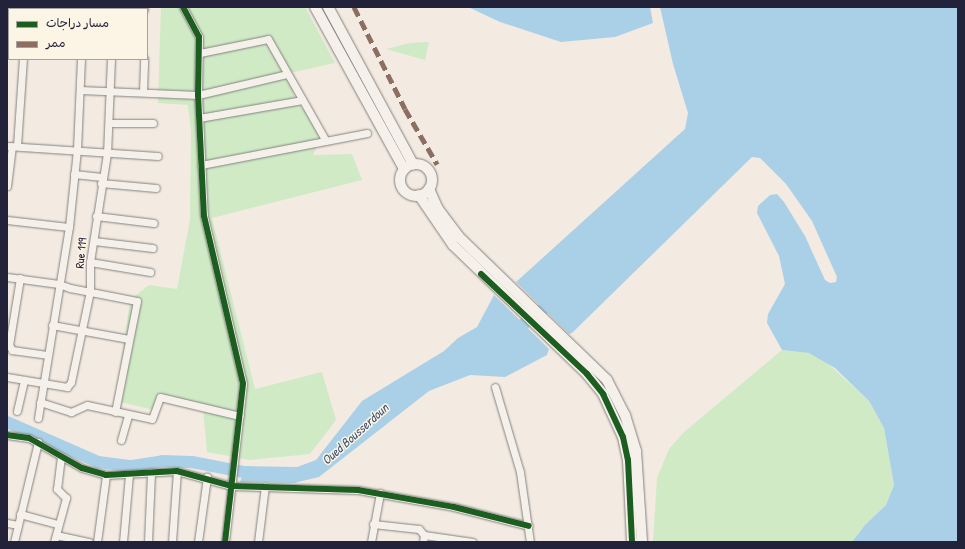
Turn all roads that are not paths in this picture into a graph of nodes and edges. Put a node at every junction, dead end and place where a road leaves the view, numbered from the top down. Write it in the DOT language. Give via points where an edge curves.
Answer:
graph roads {
  1 [pos="184,7"];
  2 [pos="315,7"];
  3 [pos="328,7"];
  4 [pos="200,53"];
  5 [pos="23,60"];
  6 [pos="81,60"];
  7 [pos="111,60"];
  8 [pos="144,60"];
  9 [pos="287,74"];
  10 [pos="80,90"];
  11 [pos="111,90"];
  12 [pos="143,92"];
  13 [pos="198,95"];
  14 [pos="302,100"];
  15 [pos="199,118"];
  16 [pos="110,123"];
  17 [pos="153,123"];
  18 [pos="367,133"];
  19 [pos="326,141"];
  20 [pos="12,146"];
  21 [pos="77,150"];
  22 [pos="107,154"];
  23 [pos="158,156"];
  24 [pos="413,164"];
  25 [pos="201,165"];
  26 [pos="404,169"];
  27 [pos="74,174"];
  28 [pos="102,180"];
  29 [pos="7,186"];
  30 [pos="156,188"];
  31 [pos="429,189"];
  32 [pos="419,195"];
  33 [pos="96,216"];
  34 [pos="7,220"];
  35 [pos="154,223"];
  36 [pos="68,227"];
  37 [pos="94,241"];
  38 [pos="153,248"];
  39 [pos="90,262"];
  40 [pos="484,270"];
  41 [pos="150,272"];
  42 [pos="7,276"];
  43 [pos="20,278"];
  44 [pos="59,284"];
  45 [pos="90,291"];
  46 [pos="52,325"];
  47 [pos="80,330"];
  48 [pos="129,339"];
  49 [pos="47,355"];
  50 [pos="7,377"];
  51 [pos="24,380"];
  52 [pos="44,384"];
  53 [pos="496,387"];
  54 [pos="40,402"];
  55 [pos="17,411"];
  56 [pos="115,412"];
  57 [pos="128,415"];
  58 [pos="240,416"];
  59 [pos="38,418"];
  60 [pos="7,435"];
  61 [pos="121,440"];
  62 [pos="38,442"];
  63 [pos="61,457"];
  64 [pos="177,471"];
  65 [pos="151,472"];
  66 [pos="106,475"];
  67 [pos="129,475"];
  68 [pos="207,477"];
  69 [pos="232,483"];
  70 [pos="265,486"];
  71 [pos="380,493"];
  72 [pos="20,514"];
  73 [pos="7,523"];
  74 [pos="58,524"];
  75 [pos="373,524"];
  76 [pos="18,525"];
  77 [pos="529,526"];
  78 [pos="55,539"];
  79 [pos="424,539"];
  80 [pos="446,541"];
  81 [pos="14,542"];
  82 [pos="89,542"];
  83 [pos="97,542"];
  84 [pos="123,542"];
  85 [pos="148,542"];
  86 [pos="172,542"];
  87 [pos="198,542"];
  88 [pos="225,542"];
  89 [pos="258,542"];
  90 [pos="371,542"];
  91 [pos="472,542"];
  92 [pos="530,542"];
  93 [pos="632,542"];
  94 [pos="642,542"];
  1 -- 4 [label="street" via="199,37"];
  2 -- 26 [label="main road"];
  3 -- 24 [label="main road"];
  4 -- 9 [label="street" via="268,39"];
  4 -- 13 [label="street"];
  5 -- 20 [label="street"];
  6 -- 10 [label="street"];
  7 -- 11 [label="street, Rue 119"];
  8 -- 12 [label="street"];
  9 -- 13 [label="street"];
  9 -- 14 [label="street"];
  10 -- 11 [label="street"];
  10 -- 21 [label="street"];
  11 -- 12 [label="street"];
  11 -- 16 [label="street, Rue 119"];
  12 -- 13 [label="street"];
  13 -- 15 [label="street"];
  14 -- 15 [label="street"];
  14 -- 19 [label="street"];
  15 -- 25 [label="street"];
  16 -- 17 [label="street"];
  16 -- 22 [label="street, Rue 119"];
  18 -- 19 [label="street"];
  19 -- 25 [label="street"];
  20 -- 21 [label="street"];
  20 -- 29 [label="street"];
  21 -- 22 [label="street"];
  21 -- 27 [label="street"];
  22 -- 23 [label="street"];
  22 -- 28 [label="street, Rue 119"];
  24 -- 26 [label="main road"];
  24 -- 31 [label="main road" via="422,165 430,172"];
  25 -- 58 [label="street" via="204,216 243,384"];
  26 -- 32 [label="main road" via="400,180 401,186 407,193"];
  27 -- 28 [label="street"];
  27 -- 36 [label="street"];
  28 -- 30 [label="street"];
  28 -- 33 [label="street, Rue 119"];
  31 -- 32 [label="main road"];
  31 -- 40 [label="main road" via="448,224"];
  32 -- 40 [label="main road" via="441,230"];
  33 -- 35 [label="street"];
  33 -- 37 [label="street, Rue 119"];
  34 -- 36 [label="street"];
  36 -- 44 [label="street"];
  37 -- 38 [label="street"];
  37 -- 39 [label="street, Rue 119"];
  39 -- 41 [label="street"];
  39 -- 45 [label="street, Rue 119"];
  40 -- 93 [label="main road" via="567,357 588,374 604,394 622,437 631,490"];
  40 -- 94 [label="main road" via="577,349 607,380 632,434 640,470"];
  42 -- 43 [label="street"];
  43 -- 44 [label="street"];
  43 -- 49 [label="street" via="9,345 12,350"];
  44 -- 45 [label="street"];
  44 -- 46 [label="street"];
  45 -- 47 [label="street, Rue 119"];
  45 -- 48 [label="street" via="137,301"];
  46 -- 47 [label="street"];
  46 -- 49 [label="street"];
  47 -- 48 [label="street"];
  47 -- 52 [label="street, Rue 119" via="70,384 67,387"];
  48 -- 56 [label="street"];
  49 -- 52 [label="street"];
  50 -- 51 [label="street, Rue 119"];
  51 -- 52 [label="street, Rue 119"];
  51 -- 55 [label="street"];
  52 -- 54 [label="street"];
  53 -- 77 [label="street" via="515,451"];
  54 -- 56 [label="street" via="71,412 87,405"];
  54 -- 59 [label="street"];
  56 -- 57 [label="street"];
  57 -- 58 [label="street" via="152,419 160,397"];
  57 -- 61 [label="street"];
  58 -- 69 [label="street"];
  60 -- 62 [label="street" via="20,435"];
  62 -- 63 [label="street"];
  62 -- 72 [label="street"];
  63 -- 66 [label="street" via="82,468"];
  63 -- 74 [label="street" via="56,489 66,498"];
  64 -- 65 [label="street"];
  64 -- 68 [label="street"];
  64 -- 86 [label="street"];
  65 -- 67 [label="street"];
  65 -- 85 [label="street"];
  66 -- 67 [label="street"];
  66 -- 83 [label="street"];
  67 -- 84 [label="street"];
  68 -- 69 [label="street"];
  68 -- 87 [label="street"];
  69 -- 70 [label="street"];
  69 -- 88 [label="street"];
  70 -- 71 [label="street" via="333,487"];
  70 -- 89 [label="street"];
  71 -- 75 [label="street"];
  71 -- 77 [label="street"];
  72 -- 74 [label="street"];
  72 -- 76 [label="street"];
  73 -- 76 [label="street"];
  74 -- 78 [label="street"];
  75 -- 79 [label="street" via="417,528"];
  75 -- 90 [label="street"];
  76 -- 81 [label="street"];
  77 -- 92 [label="street"];
  78 -- 82 [label="street"];
  79 -- 80 [label="street"];
  80 -- 91 [label="street"];
}
